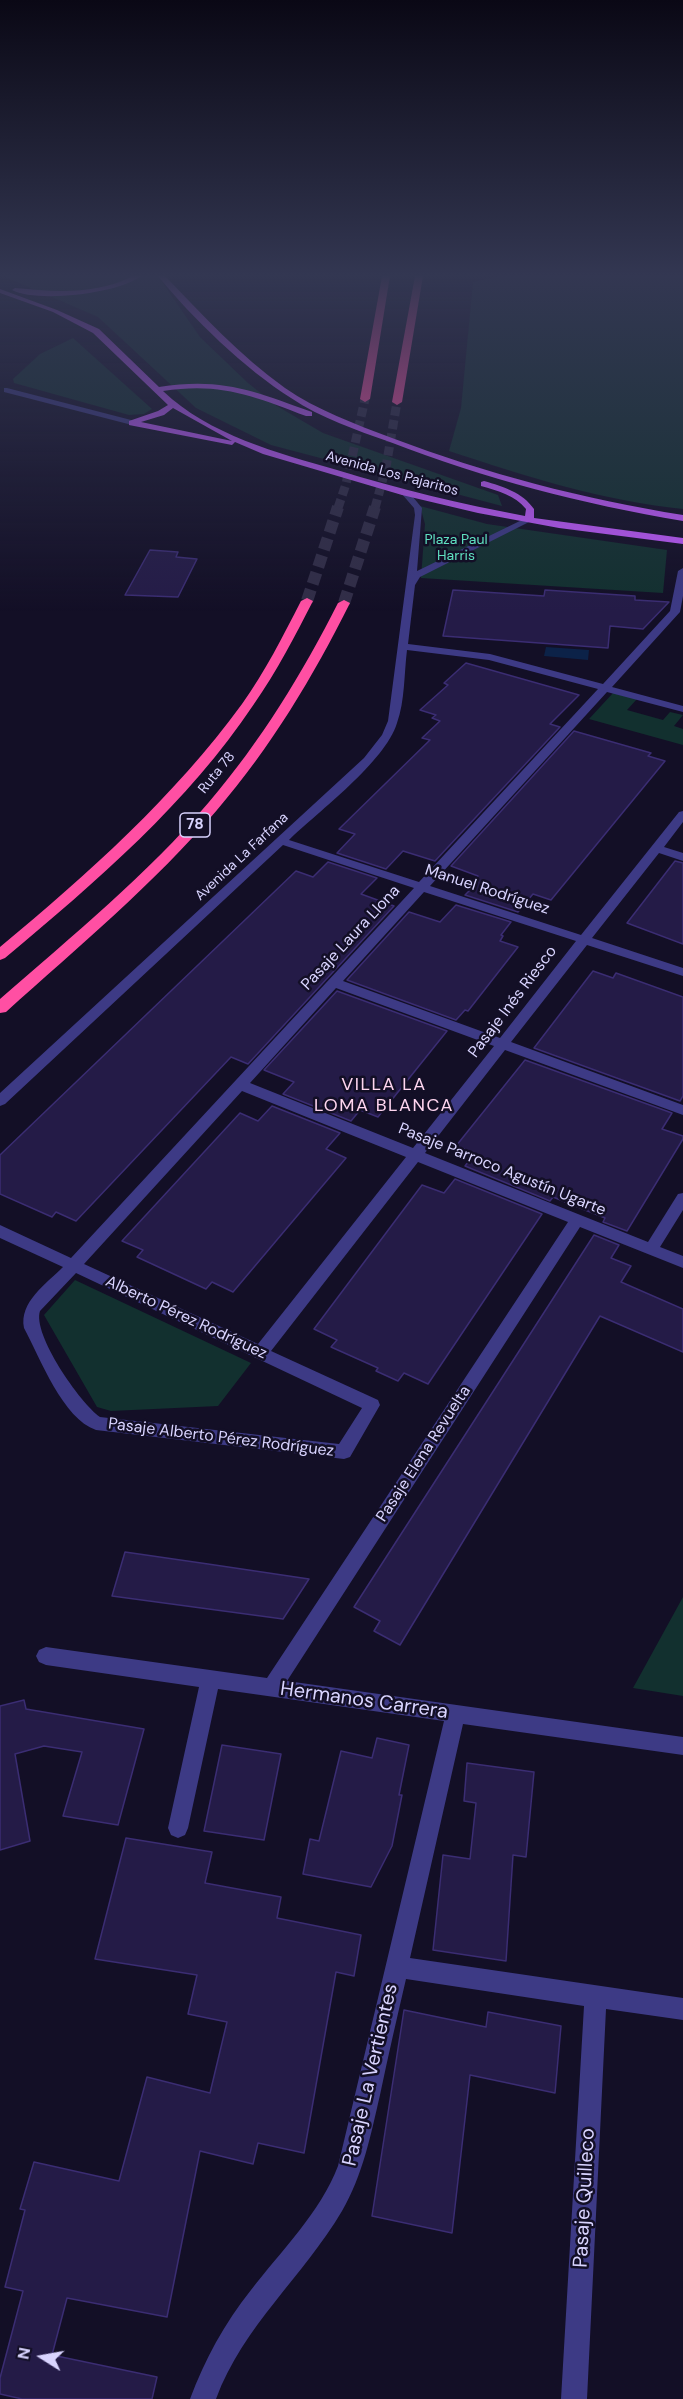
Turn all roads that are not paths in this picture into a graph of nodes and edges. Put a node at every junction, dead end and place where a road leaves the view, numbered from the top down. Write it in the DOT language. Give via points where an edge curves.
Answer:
graph roads {
  1 [pos="167,388"];
  2 [pos="237,388"];
  3 [pos="282,388"];
  4 [pos="367,388"];
  5 [pos="399,388"];
  6 [pos="7,390"];
  7 [pos="156,390"];
  8 [pos="365,399"];
  9 [pos="397,402"];
  10 [pos="173,405"];
  11 [pos="132,423"];
  12 [pos="362,429"];
  13 [pos="250,445"];
  14 [pos="416,450"];
  15 [pos="441,469"];
  16 [pos="478,482"];
  17 [pos="405,493"];
  18 [pos="683,518"];
  19 [pos="529,520"];
  20 [pos="683,541"];
  21 [pos="683,571"];
  22 [pos="411,584"];
  23 [pos="307,601"];
  24 [pos="344,603"];
  25 [pos="679,612"];
  26 [pos="401,647"];
  27 [pos="606,688"];
  28 [pos="683,709"];
  29 [pos="683,814"];
  30 [pos="281,841"];
  31 [pos="656,848"];
  32 [pos="683,857"];
  33 [pos="423,887"];
  34 [pos="583,939"];
  35 [pos="0,955"];
  36 [pos="683,972"];
  37 [pos="334,983"];
  38 [pos="0,1008"];
  39 [pos="504,1045"];
  40 [pos="241,1085"];
  41 [pos="0,1101"];
  42 [pos="683,1110"];
  43 [pos="416,1155"];
  44 [pos="683,1198"];
  45 [pos="577,1220"];
  46 [pos="0,1231"];
  47 [pos="651,1249"];
  48 [pos="683,1262"];
  49 [pos="73,1266"];
  50 [pos="260,1353"];
  51 [pos="372,1405"];
  52 [pos="46,1656"];
  53 [pos="210,1680"];
  54 [pos="272,1688"];
  55 [pos="456,1714"];
  56 [pos="683,1746"];
  57 [pos="178,1828"];
  58 [pos="397,1967"];
  59 [pos="596,1997"];
  60 [pos="683,2009"];
  61 [pos="203,2399"];
  62 [pos="574,2399"];
  1 -- 7 [label="main road"];
  2 -- 12 [label="main road"];
  3 -- 12 [label="main road, Avenida Los Pajaritos" via="302,402"];
  4 -- 8 [label="highway"];
  5 -- 9 [label="highway"];
  6 -- 11 [label="street"];
  7 -- 10 [label="main road, Avenida Los Pajaritos"];
  10 -- 11 [label="main road"];
  10 -- 13 [label="main road, Avenida Los Pajaritos"];
  11 -- 13 [label="main road"];
  12 -- 14 [label="main road, Avenida Los Pajaritos"];
  13 -- 17 [label="main road, Avenida Los Pajaritos"];
  14 -- 15 [label="main road"];
  14 -- 18 [label="main road, Avenida Los Pajaritos" via="558,494"];
  16 -- 19 [label="main road" via="520,498 530,509"];
  17 -- 19 [label="main road, Avenida Los Pajaritos"];
  17 -- 22 [label="street, Avenida La Farfana" via="419,515"];
  19 -- 20 [label="main road, Avenida Los Pajaritos"];
  19 -- 22 [label="street" via="428,568"];
  21 -- 25 [label="street, Pasaje Laura Llona"];
  22 -- 26 [label="street, Avenida La Farfana"];
  23 -- 35 [label="highway, Ruta 78 / 78" via="270,671 206,761 133,838"];
  24 -- 38 [label="highway, Ruta 78 / 78" via="314,664 283,714 199,821 129,892"];
  25 -- 27 [label="street, Pasaje Laura Llona"];
  26 -- 27 [label="street" via="470,653"];
  26 -- 30 [label="street, Avenida La Farfana" via="396,706 387,735 368,760"];
  27 -- 28 [label="street"];
  27 -- 33 [label="street, Pasaje Laura Llona"];
  29 -- 31 [label="street, Pasaje Inés Riesco"];
  30 -- 33 [label="street, Manuel Rodríguez"];
  30 -- 41 [label="street, Avenida La Farfana"];
  31 -- 32 [label="street"];
  31 -- 34 [label="street, Pasaje Inés Riesco"];
  33 -- 34 [label="street, Manuel Rodríguez"];
  33 -- 37 [label="street, Pasaje Laura Llona"];
  34 -- 36 [label="street, Manuel Rodríguez"];
  34 -- 39 [label="street, Pasaje Inés Riesco"];
  37 -- 39 [label="street"];
  37 -- 40 [label="street, Pasaje Laura Llona"];
  39 -- 42 [label="street"];
  39 -- 43 [label="street, Pasaje Inés Riesco"];
  40 -- 43 [label="street, Pasaje Parroco Agustín Ugarte"];
  40 -- 49 [label="street, Pasaje Laura Llona"];
  43 -- 45 [label="street, Pasaje Parroco Agustín Ugarte"];
  43 -- 50 [label="street, Pasaje Inés Riesco"];
  44 -- 47 [label="street"];
  45 -- 47 [label="street, Pasaje Parroco Agustín Ugarte"];
  45 -- 54 [label="street, Pasaje Elena Revuelta"];
  46 -- 49 [label="street, Alberto Pérez Rodríguez"];
  47 -- 48 [label="street, Pasaje Parroco Agustín Ugarte"];
  49 -- 50 [label="street, Alberto Pérez Rodríguez"];
  49 -- 51 [label="street, Pasaje Alberto Pérez Rodríguez" via="33,1308 30,1322 77,1408 96,1423 344,1452"];
  50 -- 51 [label="street, Alberto Pérez Rodríguez"];
  52 -- 53 [label="street, Hermanos Carrera"];
  53 -- 54 [label="street, Hermanos Carrera"];
  53 -- 57 [label="street"];
  54 -- 55 [label="street, Hermanos Carrera"];
  55 -- 56 [label="street, Hermanos Carrera"];
  55 -- 58 [label="street, Pasaje La Vertientes"];
  58 -- 59 [label="street"];
  58 -- 61 [label="street, Pasaje La Vertientes" via="347,2175 329,2209 224,2348"];
  59 -- 60 [label="street"];
  59 -- 62 [label="street, Pasaje Quilleco"];
}
